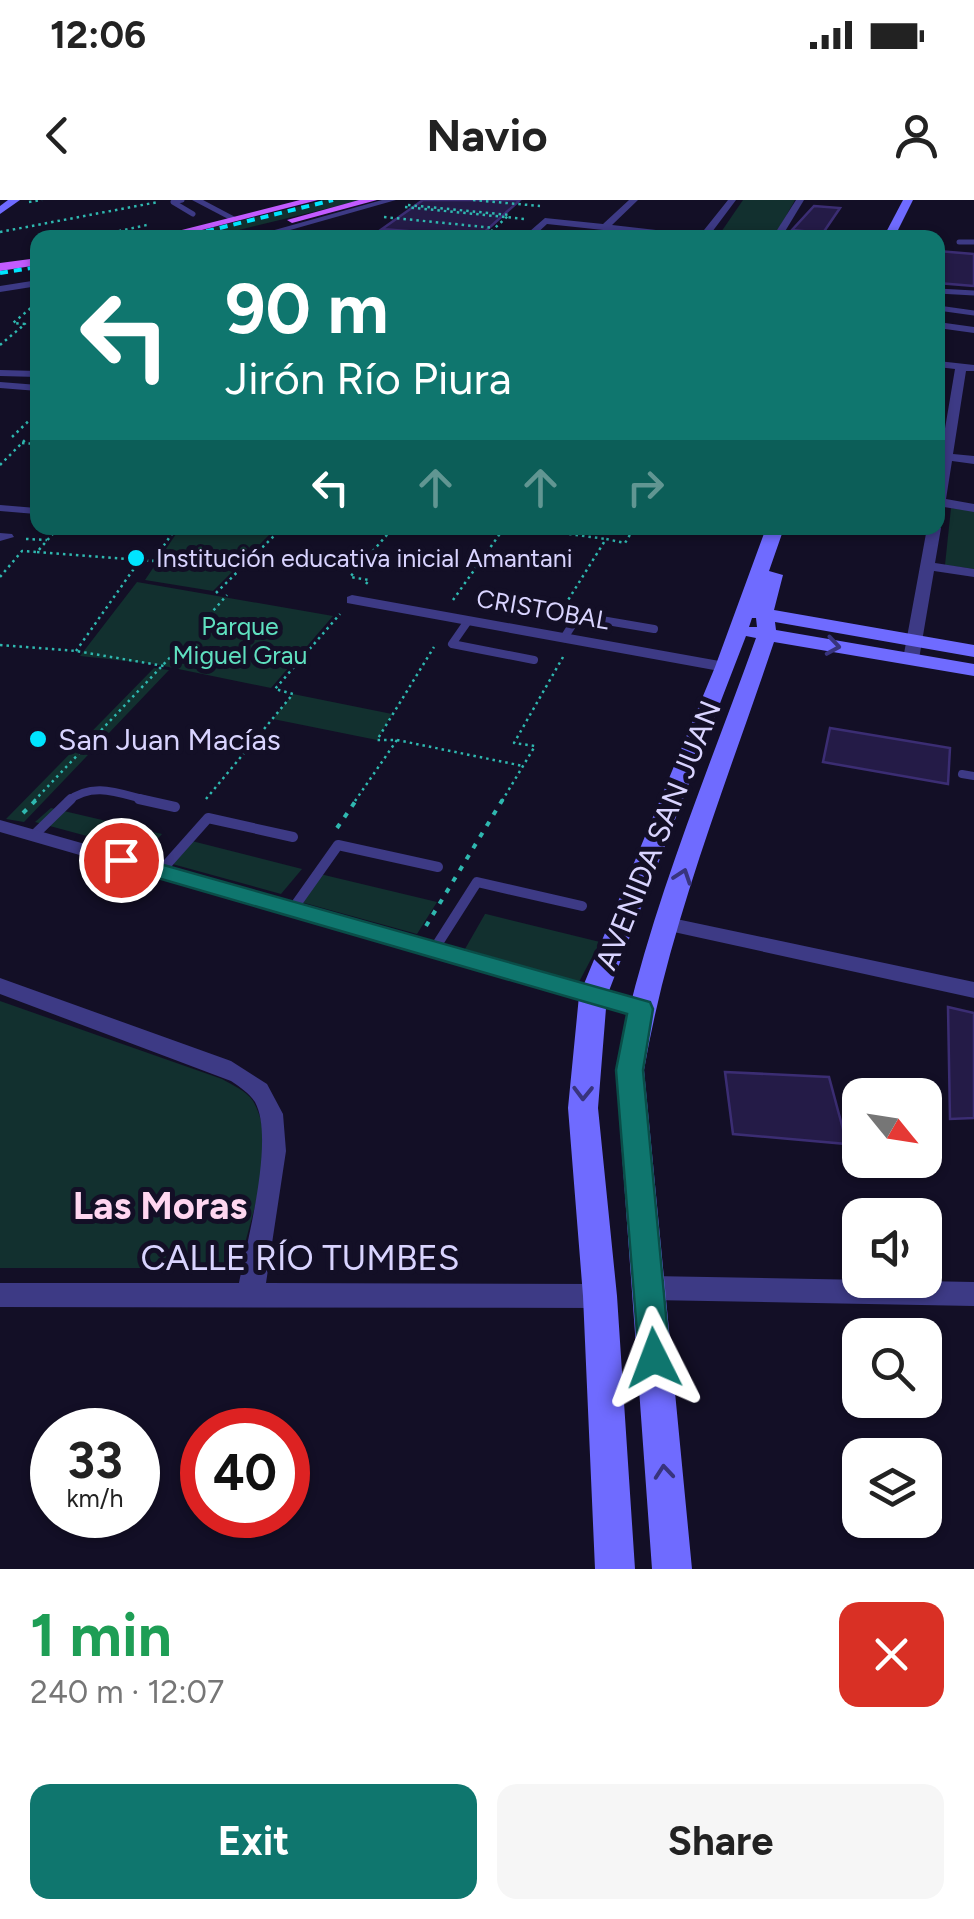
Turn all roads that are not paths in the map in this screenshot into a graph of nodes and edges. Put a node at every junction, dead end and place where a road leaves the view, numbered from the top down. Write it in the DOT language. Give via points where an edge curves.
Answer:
graph roads {
  1 [pos="182,200"];
  2 [pos="196,200"];
  3 [pos="312,200"];
  4 [pos="372,200"];
  5 [pos="634,200"];
  6 [pos="732,200"];
  7 [pos="800,200"];
  8 [pos="908,200"];
  9 [pos="917,200"];
  10 [pos="9,201"];
  11 [pos="391,202"];
  12 [pos="0,211"];
  13 [pos="193,214"];
  14 [pos="320,216"];
  15 [pos="235,219"];
  16 [pos="605,227"];
  17 [pos="189,230"];
  18 [pos="268,230"];
  19 [pos="535,230"];
  20 [pos="635,230"];
  21 [pos="711,230"];
  22 [pos="781,230"];
  23 [pos="892,230"];
  24 [pos="904,230"];
  25 [pos="959,242"];
  26 [pos="974,242"];
  27 [pos="30,262"];
  28 [pos="4,266"];
  29 [pos="30,281"];
  30 [pos="0,286"];
  31 [pos="945,292"];
  32 [pos="974,294"];
  33 [pos="945,309"];
  34 [pos="974,313"];
  35 [pos="945,326"];
  36 [pos="974,330"];
  37 [pos="968,368"];
  38 [pos="0,372"];
  39 [pos="30,374"];
  40 [pos="0,385"];
  41 [pos="30,387"];
  42 [pos="954,408"];
  43 [pos="974,411"];
  44 [pos="946,456"];
  45 [pos="974,460"];
  46 [pos="945,462"];
  47 [pos="945,505"];
  48 [pos="0,508"];
  49 [pos="974,508"];
  50 [pos="30,510"];
  51 [pos="773,535"];
  52 [pos="789,535"];
  53 [pos="933,535"];
  54 [pos="927,566"];
  55 [pos="974,573"];
  56 [pos="352,600"];
  57 [pos="454,618"];
  58 [pos="753,622"];
  59 [pos="654,628"];
  60 [pos="561,638"];
  61 [pos="914,650"];
  62 [pos="974,651"];
  63 [pos="534,660"];
  64 [pos="726,667"];
  65 [pos="974,670"];
  66 [pos="962,774"];
  67 [pos="974,776"];
  68 [pos="176,808"];
  69 [pos="5,827"];
  70 [pos="34,835"];
  71 [pos="293,836"];
  72 [pos="438,867"];
  73 [pos="160,872"];
  74 [pos="582,906"];
  75 [pos="292,910"];
  76 [pos="666,924"];
  77 [pos="424,948"];
  78 [pos="0,986"];
  79 [pos="974,990"];
  80 [pos="593,996"];
  81 [pos="641,1009"];
  82 [pos="651,1288"];
  83 [pos="252,1292"];
  84 [pos="974,1294"];
  85 [pos="0,1295"];
  86 [pos="600,1296"];
  87 [pos="614,1569"];
  88 [pos="672,1569"];
  1 -- 13 [label="lane" via="173,202"];
  2 -- 15 [label="street"];
  3 -- 15 [label="main road"];
  4 -- 14 [label="main road"];
  5 -- 16 [label="street"];
  6 -- 21 [label="street"];
  7 -- 22 [label="street"];
  8 -- 9 [label="street"];
  8 -- 23 [label="street"];
  9 -- 24 [label="street"];
  10 -- 12 [label="street"];
  11 -- 14 [label="street"];
  14 -- 18 [label="main road"];
  15 -- 17 [label="main road"];
  16 -- 19 [label="street" via="545,221"];
  16 -- 20 [label="street"];
  25 -- 26 [label="lane"];
  27 -- 28 [label="main road"];
  29 -- 30 [label="main road"];
  31 -- 32 [label="lane"];
  33 -- 34 [label="lane"];
  35 -- 36 [label="street"];
  37 -- 42 [label="street"];
  38 -- 39 [label="street"];
  40 -- 41 [label="lane"];
  42 -- 43 [label="street"];
  42 -- 44 [label="street"];
  44 -- 45 [label="street"];
  44 -- 46 [label="street"];
  47 -- 49 [label="street"];
  48 -- 50 [label="lane"];
  51 -- 58 [label="street, AVENIDA SAN JUAN"];
  52 -- 58 [label="street, AVENIDA SAN JUAN"];
  53 -- 54 [label="street"];
  54 -- 55 [label="street"];
  54 -- 61 [label="street"];
  56 -- 57 [label="street, CRISTOBAL"];
  57 -- 60 [label="street, CRISTOBAL"];
  57 -- 63 [label="lane" via="452,644"];
  58 -- 61 [label="street"];
  58 -- 64 [label="street, AVENIDA SAN JUAN"];
  76 -- 58 [label="street, AVENIDA SAN JUAN, one-way"];
  59 -- 60 [label="lane" via="578,616"];
  60 -- 64 [label="street, CRISTOBAL"];
  61 -- 62 [label="street"];
  61 -- 65 [label="street"];
  64 -- 80 [label="street, AVENIDA SAN JUAN"];
  66 -- 67 [label="lane"];
  68 -- 70 [label="lane" via="82,790"];
  69 -- 70 [label="street"];
  70 -- 73 [label="street"];
  71 -- 73 [label="lane" via="208,818"];
  72 -- 75 [label="lane" via="338,845"];
  73 -- 75 [label="street"];
  74 -- 77 [label="lane" via="477,882"];
  75 -- 77 [label="street"];
  76 -- 79 [label="street"];
  76 -- 81 [label="street, AVENIDA SAN JUAN"];
  77 -- 80 [label="street"];
  78 -- 83 [label="street" via="223,1066 263,1095 275,1134"];
  80 -- 81 [label="street"];
  80 -- 86 [label="street, AVENIDA SAN JUAN, one-way" via="583,1108"];
  81 -- 82 [label="street, AVENIDA SAN JUAN" via="630,1070"];
  82 -- 84 [label="street"];
  88 -- 82 [label="street, AVENIDA SAN JUAN, one-way"];
  83 -- 85 [label="street, CALLE RÍO TUMBES"];
  83 -- 86 [label="street, CALLE RÍO TUMBES"];
  86 -- 87 [label="street, AVENIDA SAN JUAN"];
}
